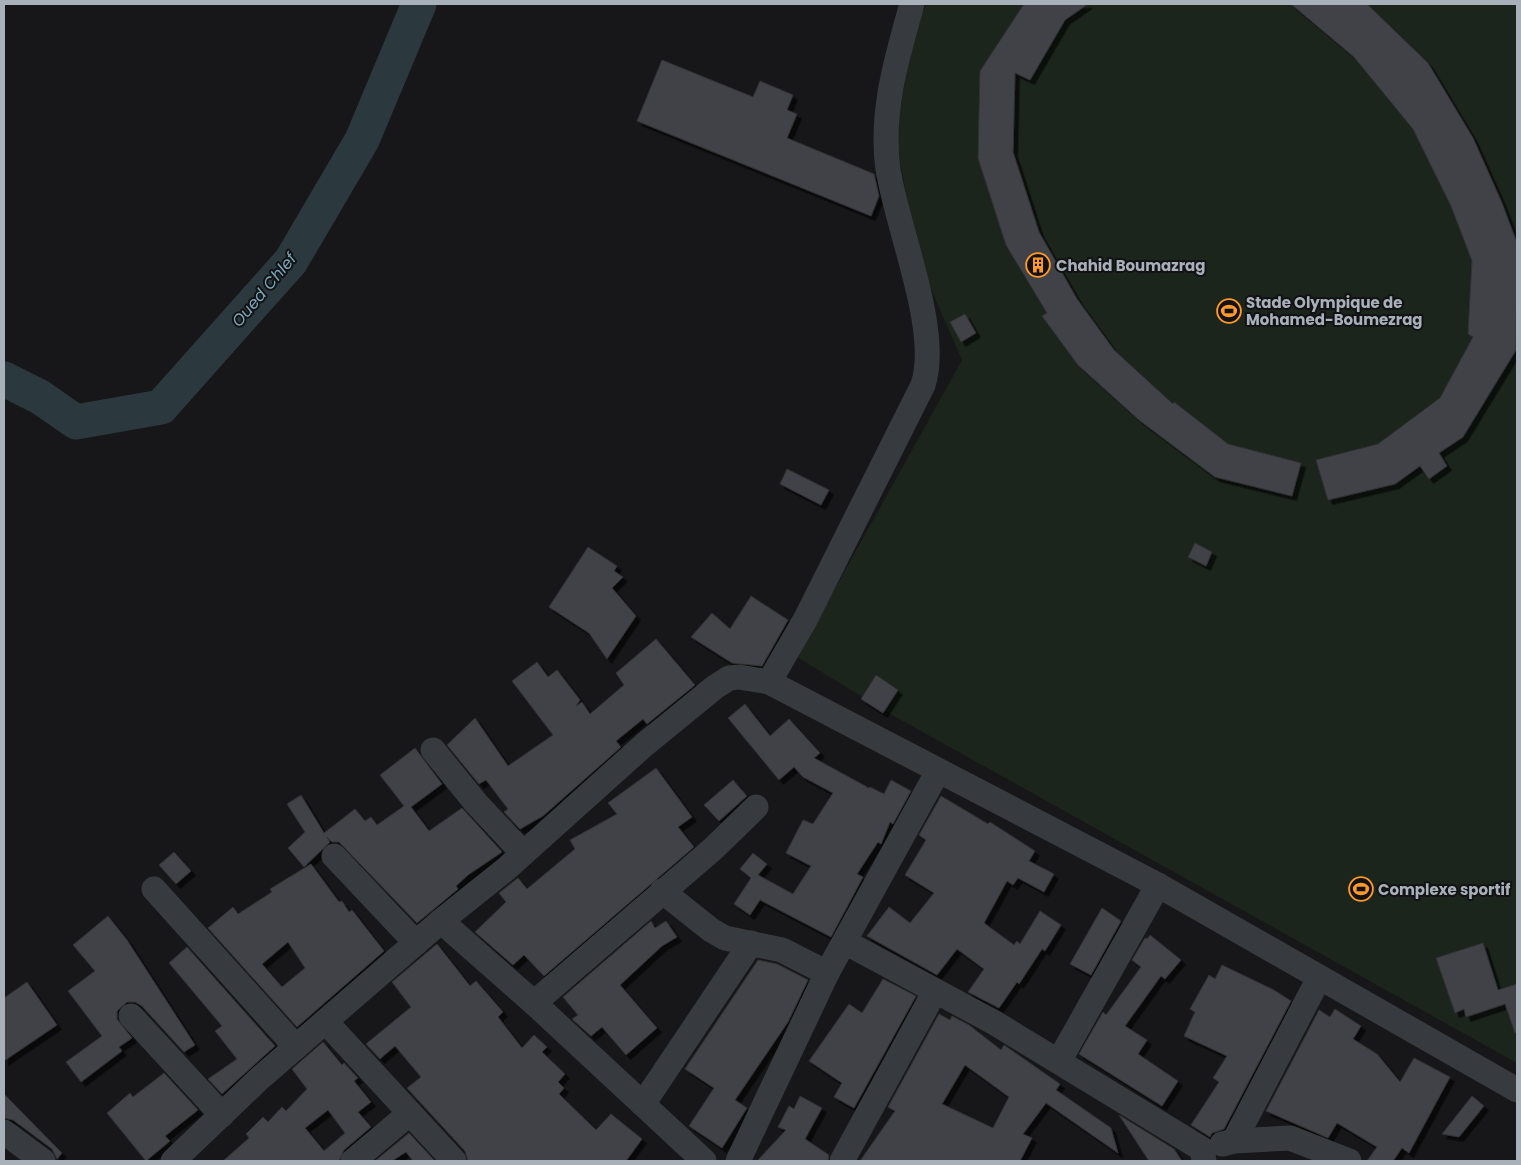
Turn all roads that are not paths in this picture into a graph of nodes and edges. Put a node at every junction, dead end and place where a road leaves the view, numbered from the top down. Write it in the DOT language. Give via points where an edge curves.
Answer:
graph roads {
  1 [pos="912,4"];
  2 [pos="769,682"];
  3 [pos="433,750"];
  4 [pos="938,771"];
  5 [pos="756,807"];
  6 [pos="523,853"];
  7 [pos="334,856"];
  8 [pos="1158,885"];
  9 [pos="154,889"];
  10 [pos="662,891"];
  11 [pos="441,921"];
  12 [pos="845,942"];
  13 [pos="416,943"];
  14 [pos="751,944"];
  15 [pos="827,974"];
  16 [pos="1319,978"];
  17 [pos="935,991"];
  18 [pos="534,1003"];
  19 [pos="131,1016"];
  20 [pos="326,1022"];
  21 [pos="296,1047"];
  22 [pos="1059,1061"];
  23 [pos="1517,1090"];
  24 [pos="643,1104"];
  25 [pos="410,1113"];
  26 [pos="222,1115"];
  27 [pos="4,1132"];
  28 [pos="1234,1141"];
  29 [pos="1203,1155"];
  30 [pos="43,1161"];
  31 [pos="173,1161"];
  32 [pos="352,1161"];
  33 [pos="454,1161"];
  34 [pos="704,1161"];
  35 [pos="738,1161"];
  36 [pos="842,1161"];
  37 [pos="1349,1161"];
  1 -- 2 [label="street" via="896,62 888,113 888,168 920,301 929,349 928,370 805,620"];
  2 -- 4 [label="street"];
  2 -- 6 [label="street" via="739,676 715,687 644,745"];
  3 -- 6 [label="street"];
  4 -- 8 [label="street"];
  4 -- 12 [label="street"];
  5 -- 10 [label="street" via="714,848"];
  6 -- 11 [label="street"];
  7 -- 13 [label="street"];
  8 -- 16 [label="street"];
  8 -- 22 [label="street"];
  9 -- 21 [label="street"];
  10 -- 14 [label="street" via="711,930 725,938"];
  10 -- 18 [label="street"];
  11 -- 13 [label="street"];
  11 -- 18 [label="street"];
  12 -- 15 [label="street"];
  12 -- 17 [label="street"];
  13 -- 20 [label="street"];
  14 -- 15 [label="street" via="782,950"];
  14 -- 24 [label="street"];
  15 -- 35 [label="street"];
  16 -- 23 [label="street"];
  16 -- 28 [label="street"];
  17 -- 22 [label="street"];
  17 -- 36 [label="street"];
  18 -- 24 [label="street"];
  19 -- 26 [label="street"];
  20 -- 21 [label="street"];
  20 -- 25 [label="street"];
  21 -- 26 [label="street"];
  22 -- 29 [label="street"];
  24 -- 34 [label="street"];
  25 -- 32 [label="street"];
  25 -- 33 [label="street"];
  26 -- 31 [label="street"];
  27 -- 30 [label="street"];
  28 -- 29 [label="street"];
  28 -- 37 [label="street" via="1290,1138"];
}
